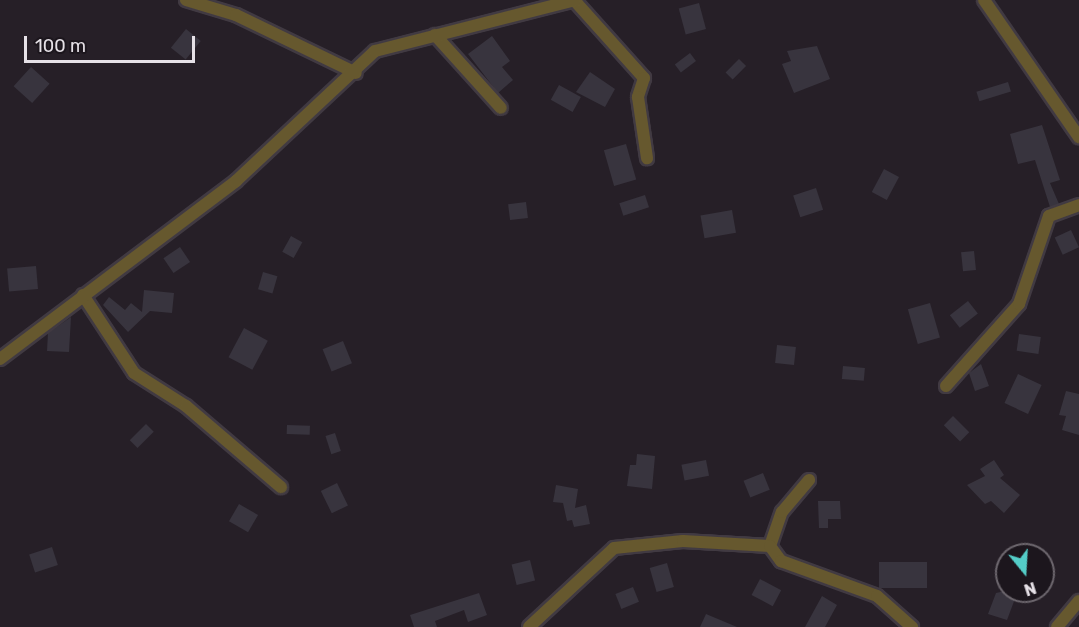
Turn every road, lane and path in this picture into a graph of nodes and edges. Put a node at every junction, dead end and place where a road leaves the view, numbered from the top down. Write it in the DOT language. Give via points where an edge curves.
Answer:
graph roads {
  1 [pos="186,0"];
  2 [pos="574,0"];
  3 [pos="984,0"];
  4 [pos="435,35"];
  5 [pos="356,73"];
  6 [pos="501,108"];
  7 [pos="1079,137"];
  8 [pos="647,158"];
  9 [pos="1079,204"];
  10 [pos="83,295"];
  11 [pos="0,359"];
  12 [pos="946,386"];
  13 [pos="809,480"];
  14 [pos="281,487"];
  15 [pos="770,546"];
  16 [pos="1079,601"];
  17 [pos="529,627"];
  18 [pos="912,627"];
  19 [pos="1058,627"];
  1 -- 5 [label="street" via="236,15"];
  2 -- 4 [label="street"];
  2 -- 8 [label="street" via="644,78 638,97"];
  3 -- 7 [label="street"];
  4 -- 5 [label="street" via="375,51"];
  4 -- 6 [label="street"];
  5 -- 10 [label="street" via="236,181"];
  9 -- 12 [label="street" via="1049,216 1019,304"];
  10 -- 11 [label="street"];
  10 -- 14 [label="street" via="134,373 186,406"];
  13 -- 15 [label="street" via="782,512"];
  15 -- 17 [label="street" via="683,541 614,548"];
  15 -- 18 [label="street" via="781,561 877,596"];
  16 -- 19 [label="street"];
}
